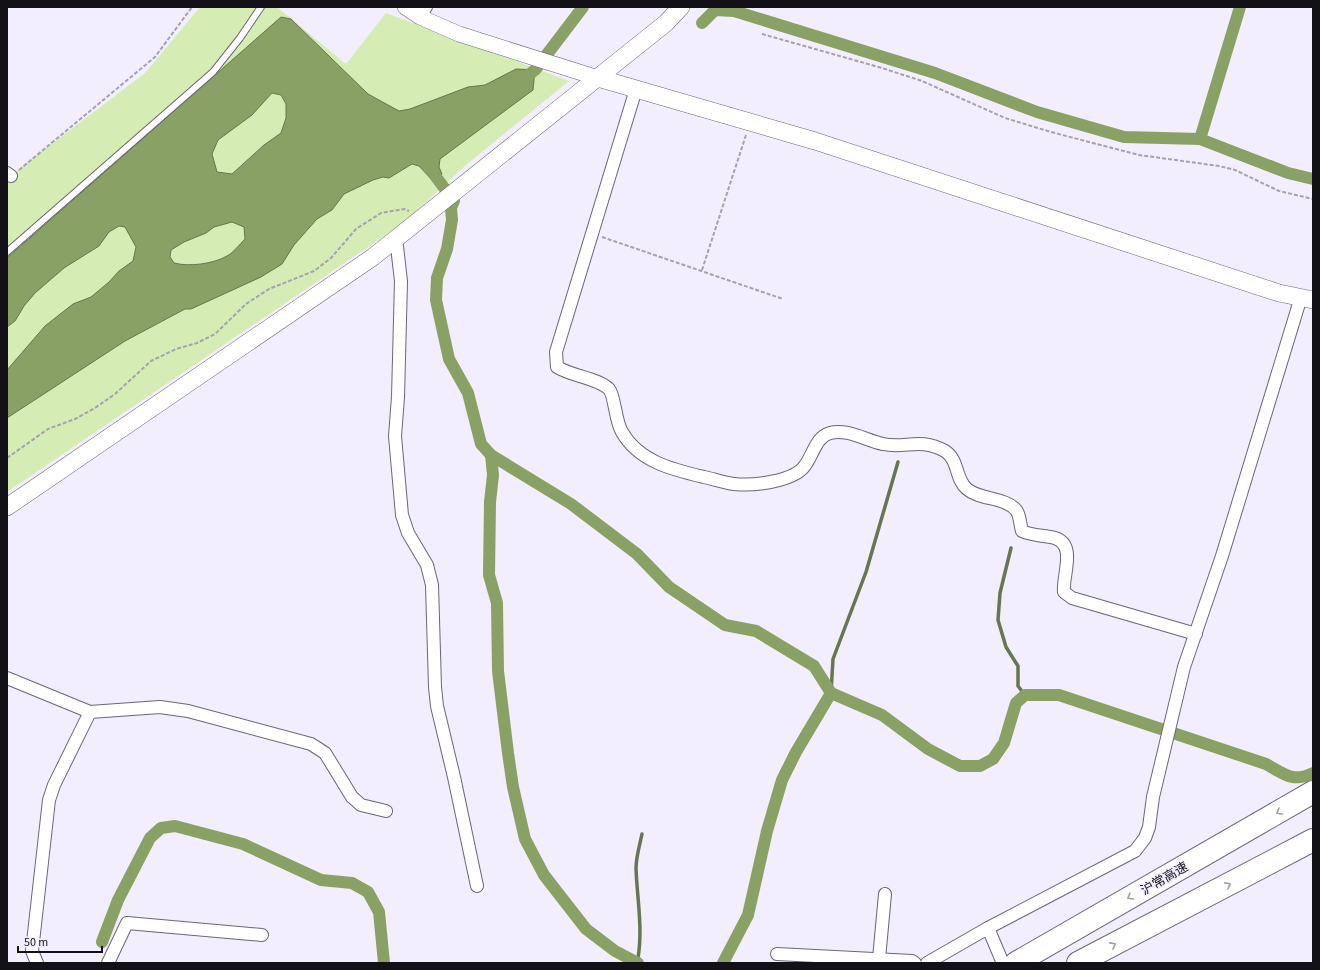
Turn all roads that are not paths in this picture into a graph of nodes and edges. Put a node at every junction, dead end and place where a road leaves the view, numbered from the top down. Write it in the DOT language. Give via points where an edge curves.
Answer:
graph roads {
  1 [pos="261,7"];
  2 [pos="404,7"];
  3 [pos="681,7"];
  4 [pos="423,12"];
  5 [pos="598,78"];
  6 [pos="636,89"];
  7 [pos="396,238"];
  8 [pos="7,252"];
  9 [pos="1307,299"];
  10 [pos="7,508"];
  11 [pos="1196,634"];
  12 [pos="7,678"];
  13 [pos="90,712"];
  14 [pos="1313,792"];
  15 [pos="386,811"];
  16 [pos="1313,840"];
  17 [pos="477,886"];
  18 [pos="885,894"];
  19 [pos="988,928"];
  20 [pos="262,935"];
  21 [pos="777,954"];
  22 [pos="879,959"];
  23 [pos="1009,962"];
  24 [pos="37,963"];
  25 [pos="108,963"];
  26 [pos="915,963"];
  27 [pos="927,963"];
  28 [pos="1078,963"];
  1 -- 8 [label="lane" via="213,72"];
  2 -- 4 [label="street"];
  3 -- 5 [label="main road" via="666,23"];
  4 -- 5 [label="street" via="460,34"];
  5 -- 6 [label="main road"];
  5 -- 7 [label="main road"];
  6 -- 9 [label="main road" via="837,148"];
  6 -- 11 [label="street" via="556,352 557,366 566,373 608,388 622,432 637,450 656,463 682,472 734,484 759,484 793,475 803,468 821,438 831,432 846,433 883,444 925,444 945,452 953,459 961,484 969,491 1012,506 1018,512 1022,531 1057,539 1066,548 1068,559 1063,582 1064,592 1072,598"];
  7 -- 10 [label="main road" via="366,262"];
  7 -- 17 [label="street" via="401,281 395,436 402,515 408,533 427,565 432,584 437,706"];
  9 -- 11 [label="street"];
  11 -- 19 [label="street" via="1184,667 1145,838 1135,851"];
  12 -- 13 [label="street"];
  13 -- 15 [label="street" via="160,707 188,711 310,744 325,753 352,797 361,805"];
  13 -- 24 [label="street" via="49,800 32,951"];
  14 -- 23 [label="highway, 沪常高速, one-way"];
  28 -- 16 [label="highway, one-way"];
  18 -- 22 [label="street"];
  19 -- 23 [label="street"];
  19 -- 27 [label="street"];
  20 -- 25 [label="street" via="127,923"];
  21 -- 22 [label="street"];
  22 -- 26 [label="street"];
}
